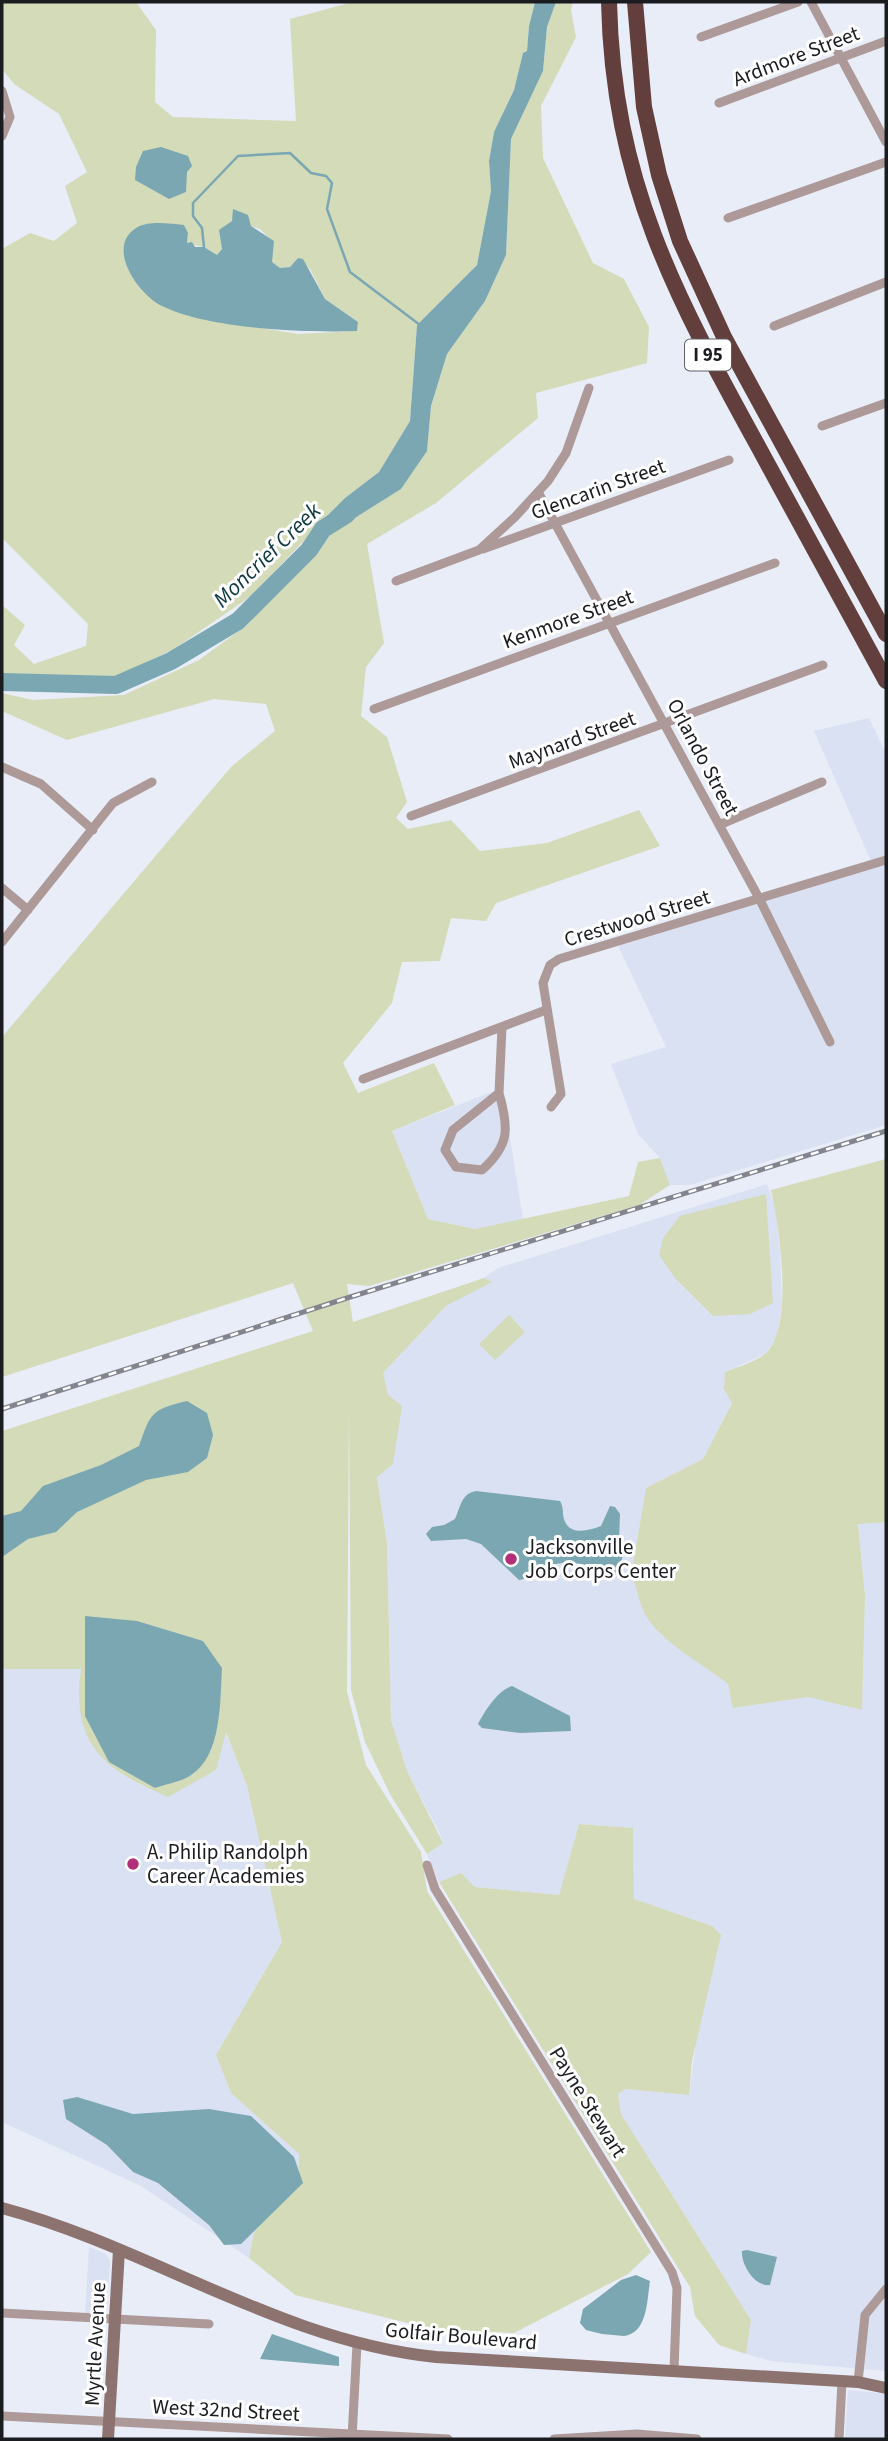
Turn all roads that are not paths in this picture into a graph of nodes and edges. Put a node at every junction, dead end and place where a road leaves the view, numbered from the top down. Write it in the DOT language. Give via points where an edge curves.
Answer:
graph roads {
  1 [pos="609,2"];
  2 [pos="635,2"];
  3 [pos="798,2"];
  4 [pos="811,2"];
  5 [pos="701,37"];
  6 [pos="886,41"];
  7 [pos="841,57"];
  8 [pos="3,92"];
  9 [pos="719,103"];
  10 [pos="2,136"];
  11 [pos="886,142"];
  12 [pos="886,162"];
  13 [pos="728,218"];
  14 [pos="886,282"];
  15 [pos="774,326"];
  16 [pos="589,388"];
  17 [pos="886,403"];
  18 [pos="822,426"];
  19 [pos="729,460"];
  20 [pos="538,492"];
  21 [pos="556,523"];
  22 [pos="479,550"];
  23 [pos="775,563"];
  24 [pos="396,581"];
  25 [pos="609,623"];
  26 [pos="886,634"];
  27 [pos="823,665"];
  28 [pos="886,681"];
  29 [pos="374,709"];
  30 [pos="665,724"];
  31 [pos="2,767"];
  32 [pos="152,782"];
  33 [pos="822,782"];
  34 [pos="411,816"];
  35 [pos="719,824"];
  36 [pos="93,830"];
  37 [pos="886,860"];
  38 [pos="2,888"];
  39 [pos="760,900"];
  40 [pos="28,910"];
  41 [pos="2,942"];
  42 [pos="546,1010"];
  43 [pos="502,1027"];
  44 [pos="830,1042"];
  45 [pos="363,1079"];
  46 [pos="499,1093"];
  47 [pos="551,1107"];
  48 [pos="427,1865"];
  49 [pos="2,2208"];
  50 [pos="119,2250"];
  51 [pos="886,2289"];
  52 [pos="2,2312"];
  53 [pos="115,2319"];
  54 [pos="209,2324"];
  55 [pos="357,2344"];
  56 [pos="674,2370"];
  57 [pos="886,2379"];
  58 [pos="842,2381"];
  59 [pos="858,2382"];
  60 [pos="886,2388"];
  61 [pos="2,2416"];
  62 [pos="109,2422"];
  63 [pos="352,2437"];
  64 [pos="108,2439"];
  65 [pos="448,2439"];
  66 [pos="554,2439"];
  67 [pos="697,2439"];
  68 [pos="839,2439"];
  1 -- 28 [label="highway, I 95" via="622,127 637,191 661,258 690,321"];
  2 -- 26 [label="highway, I 95" via="644,107 680,241 719,326"];
  3 -- 5 [label="street"];
  4 -- 7 [label="street"];
  6 -- 7 [label="street, Ardmore Street"];
  7 -- 9 [label="street, Ardmore Street"];
  7 -- 11 [label="street"];
  8 -- 10 [label="street" via="10,117"];
  12 -- 13 [label="street"];
  14 -- 15 [label="street"];
  16 -- 20 [label="street" via="573,439"];
  17 -- 18 [label="street"];
  19 -- 21 [label="street, Glencarin Street"];
  20 -- 21 [label="street, Orlando Street"];
  20 -- 22 [label="street"];
  21 -- 22 [label="street, Glencarin Street"];
  21 -- 25 [label="street, Orlando Street"];
  22 -- 24 [label="street, Glencarin Street"];
  23 -- 25 [label="street, Kenmore Street"];
  25 -- 29 [label="street, Kenmore Street"];
  25 -- 30 [label="street, Orlando Street"];
  27 -- 30 [label="street, Maynard Street"];
  30 -- 34 [label="street, Maynard Street"];
  30 -- 35 [label="street, Orlando Street"];
  31 -- 36 [label="street" via="41,784"];
  32 -- 36 [label="street" via="113,803"];
  33 -- 35 [label="street"];
  35 -- 39 [label="street, Orlando Street"];
  36 -- 40 [label="street"];
  37 -- 39 [label="street, Crestwood Street"];
  38 -- 40 [label="street"];
  39 -- 42 [label="street, Crestwood Street" via="559,959 545,973"];
  39 -- 44 [label="street, Orlando Street"];
  40 -- 41 [label="street"];
  42 -- 43 [label="street"];
  42 -- 47 [label="street, Crestwood Street" via="561,1094"];
  43 -- 45 [label="street"];
  43 -- 46 [label="street"];
  46 -- 46 [label="street" via="507,1130 499,1155 482,1170 456,1167 445,1150 453,1130"];
  48 -- 56 [label="street, Payne Stewart" via="435,1889 671,2272 677,2288"];
  49 -- 50 [label="main road, Golfair Boulevard"];
  50 -- 53 [label="main road, Myrtle Avenue"];
  50 -- 55 [label="main road, Golfair Boulevard" via="290,2323"];
  51 -- 59 [label="street" via="865,2315"];
  52 -- 53 [label="street"];
  53 -- 54 [label="street"];
  53 -- 62 [label="main road, Myrtle Avenue"];
  55 -- 56 [label="main road, Golfair Boulevard" via="436,2357"];
  55 -- 63 [label="street"];
  56 -- 58 [label="main road, Golfair Boulevard"];
  57 -- 59 [label="main road, Golfair Boulevard"];
  58 -- 59 [label="main road, Golfair Boulevard"];
  58 -- 68 [label="street"];
  59 -- 60 [label="main road, Golfair Boulevard"];
  61 -- 62 [label="street, West 32nd Street"];
  62 -- 63 [label="street, West 32nd Street"];
  62 -- 64 [label="main road, Myrtle Avenue"];
  63 -- 65 [label="street, West 32nd Street"];
  66 -- 67 [label="street" via="637,2434"];
}
